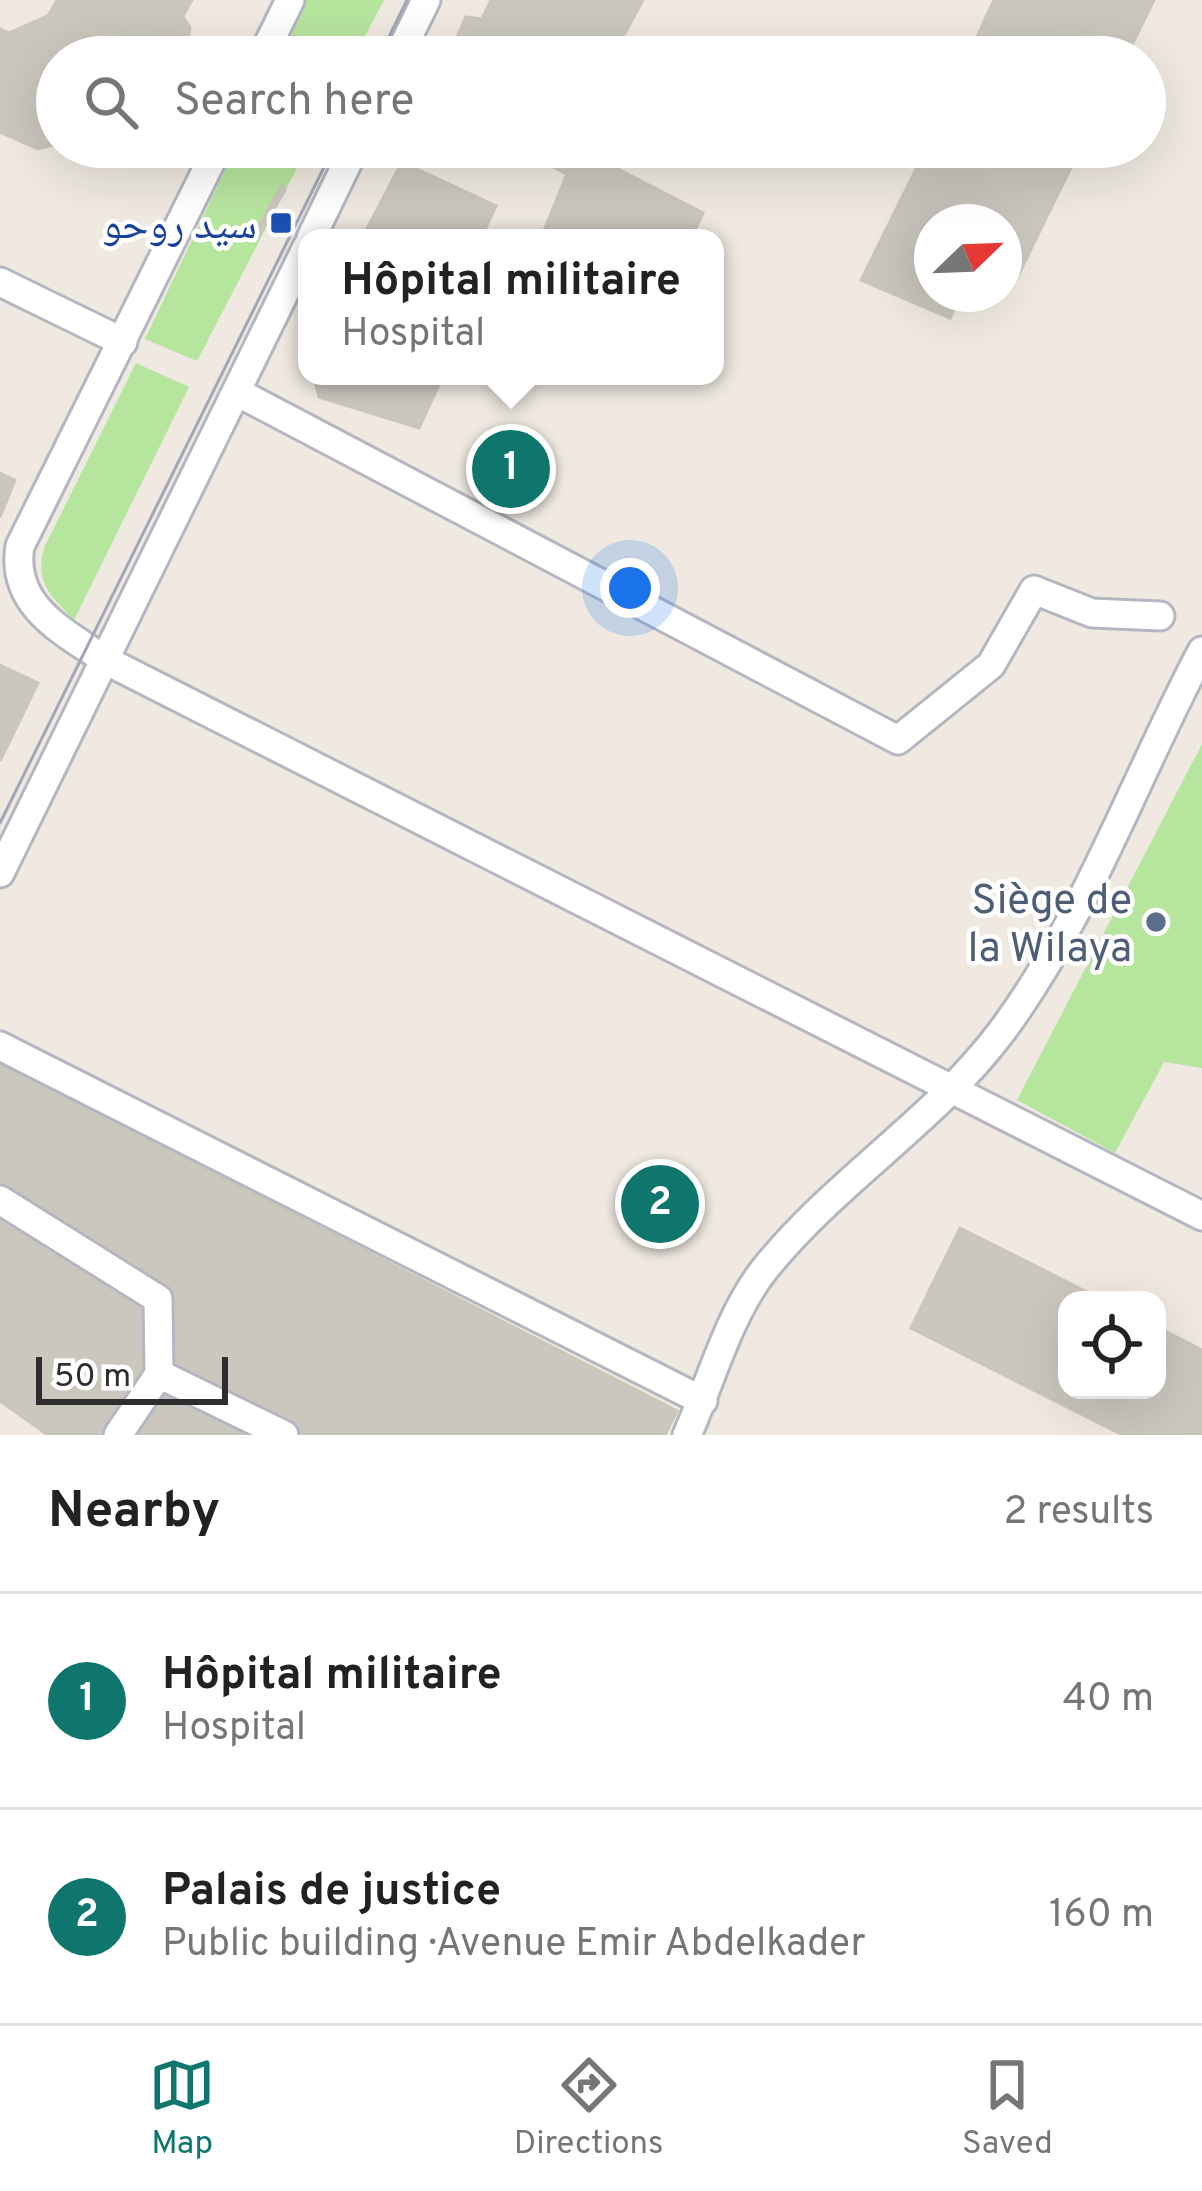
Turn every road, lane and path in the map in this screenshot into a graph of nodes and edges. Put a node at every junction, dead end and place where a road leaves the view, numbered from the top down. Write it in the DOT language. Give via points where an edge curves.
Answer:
graph roads {
  1 [pos="290,0"];
  2 [pos="426,0"];
  3 [pos="272,36"];
  4 [pos="408,36"];
  5 [pos="208,168"];
  6 [pos="345,168"];
  7 [pos="315,229"];
  8 [pos="298,266"];
  9 [pos="0,282"];
  10 [pos="123,342"];
  11 [pos="237,392"];
  12 [pos="1160,616"];
  13 [pos="1202,651"];
  14 [pos="107,661"];
  15 [pos="0,873"];
  16 [pos="0,1046"];
  17 [pos="954,1090"];
  18 [pos="0,1200"];
  19 [pos="1202,1216"];
  20 [pos="159,1374"];
  21 [pos="703,1401"];
  22 [pos="118,1435"];
  23 [pos="284,1435"];
  24 [pos="687,1435"];
  1 -- 3 [label="street"];
  2 -- 4 [label="street"];
  5 -- 10 [label="street"];
  6 -- 7 [label="street"];
  8 -- 11 [label="street"];
  9 -- 10 [label="street"];
  10 -- 14 [label="street" via="17,565 30,602"];
  11 -- 12 [label="street" via="898,740 991,665 1034,590 1091,613"];
  11 -- 14 [label="street"];
  13 -- 17 [label="street" via="1063,929 1007,1025"];
  14 -- 15 [label="street"];
  14 -- 17 [label="street"];
  16 -- 21 [label="street"];
  17 -- 19 [label="street"];
  17 -- 21 [label="street" via="868,1161 760,1275"];
  18 -- 20 [label="street" via="158,1299"];
  20 -- 22 [label="street"];
  20 -- 23 [label="street"];
  21 -- 24 [label="street"];
}
